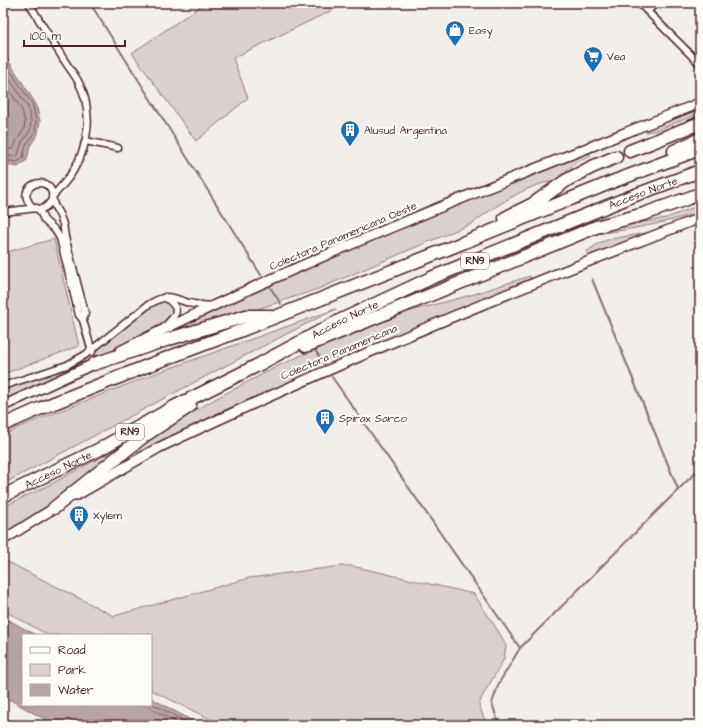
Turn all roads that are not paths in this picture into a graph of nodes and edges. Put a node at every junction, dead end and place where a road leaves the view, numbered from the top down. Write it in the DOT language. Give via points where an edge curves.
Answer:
graph roads {
  1 [pos="29,3"];
  2 [pos="639,3"];
  3 [pos="656,3"];
  4 [pos="648,11"];
  5 [pos="700,64"];
  6 [pos="700,103"];
  7 [pos="700,123"];
  8 [pos="700,139"];
  9 [pos="86,141"];
  10 [pos="118,148"];
  11 [pos="700,149"];
  12 [pos="630,151"];
  13 [pos="616,157"];
  14 [pos="700,170"];
  15 [pos="612,182"];
  16 [pos="63,184"];
  17 [pos="47,185"];
  18 [pos="700,194"];
  19 [pos="26,198"];
  20 [pos="52,198"];
  21 [pos="38,209"];
  22 [pos="16,211"];
  23 [pos="3,212"];
  24 [pos="700,218"];
  25 [pos="64,227"];
  26 [pos="55,230"];
  27 [pos="450,248"];
  28 [pos="165,297"];
  29 [pos="211,306"];
  30 [pos="277,316"];
  31 [pos="83,320"];
  32 [pos="162,330"];
  33 [pos="92,352"];
  34 [pos="94,364"];
  35 [pos="256,366"];
  36 [pos="3,386"];
  37 [pos="3,406"];
  38 [pos="3,425"];
  39 [pos="3,496"];
  40 [pos="54,508"];
  41 [pos="3,540"];
  1 -- 9 [label="street" via="78,81 84,97 88,127"];
  2 -- 4 [label="street"];
  3 -- 4 [label="street"];
  4 -- 5 [label="street"];
  6 -- 29 [label="street, Colectora Panamericana Oeste" via="320,257"];
  7 -- 12 [label="highway"];
  8 -- 15 [label="highway"];
  9 -- 10 [label="street"];
  9 -- 16 [label="street" via="73,172"];
  11 -- 15 [label="highway, Acceso Norte / RN9"];
  13 -- 27 [label="highway" via="567,180 533,204"];
  14 -- 35 [label="highway, Acceso Norte / RN9" via="431,278 339,321"];
  15 -- 27 [label="highway, Acceso Norte / RN9"];
  16 -- 17 [label="street" via="56,187"];
  16 -- 20 [label="street"];
  17 -- 19 [label="street" via="38,183 30,186"];
  17 -- 20 [label="street"];
  18 -- 35 [label="highway" via="644,214 596,227"];
  19 -- 21 [label="street" via="30,205"];
  19 -- 22 [label="street" via="24,204"];
  20 -- 21 [label="street" via="44,208"];
  20 -- 25 [label="street"];
  21 -- 22 [label="street"];
  21 -- 26 [label="street" via="44,220"];
  22 -- 23 [label="street"];
  24 -- 40 [label="street, Colectora Panamericana" via="372,350 274,393 158,448"];
  25 -- 26 [label="street"];
  25 -- 31 [label="street" via="85,313"];
  26 -- 31 [label="street" via="60,238 79,315"];
  27 -- 30 [label="highway, Acceso Norte / RN9"];
  28 -- 29 [label="street"];
  28 -- 32 [label="street" via="174,304 176,311 174,318"];
  28 -- 33 [label="street" via="148,305"];
  29 -- 32 [label="street, Colectora Panamericana Oeste"];
  30 -- 34 [label="highway" via="246,316 169,338"];
  30 -- 38 [label="highway, Acceso Norte / RN9" via="39,408"];
  31 -- 33 [label="street"];
  32 -- 34 [label="street, Colectora Panamericana Oeste"];
  33 -- 36 [label="street" via="67,365"];
  34 -- 37 [label="street, Colectora Panamericana Oeste"];
  35 -- 39 [label="highway, Acceso Norte / RN9" via="174,407 98,450"];
  35 -- 40 [label="highway" via="144,436"];
  40 -- 41 [label="street, Colectora Panamericana"];
}
